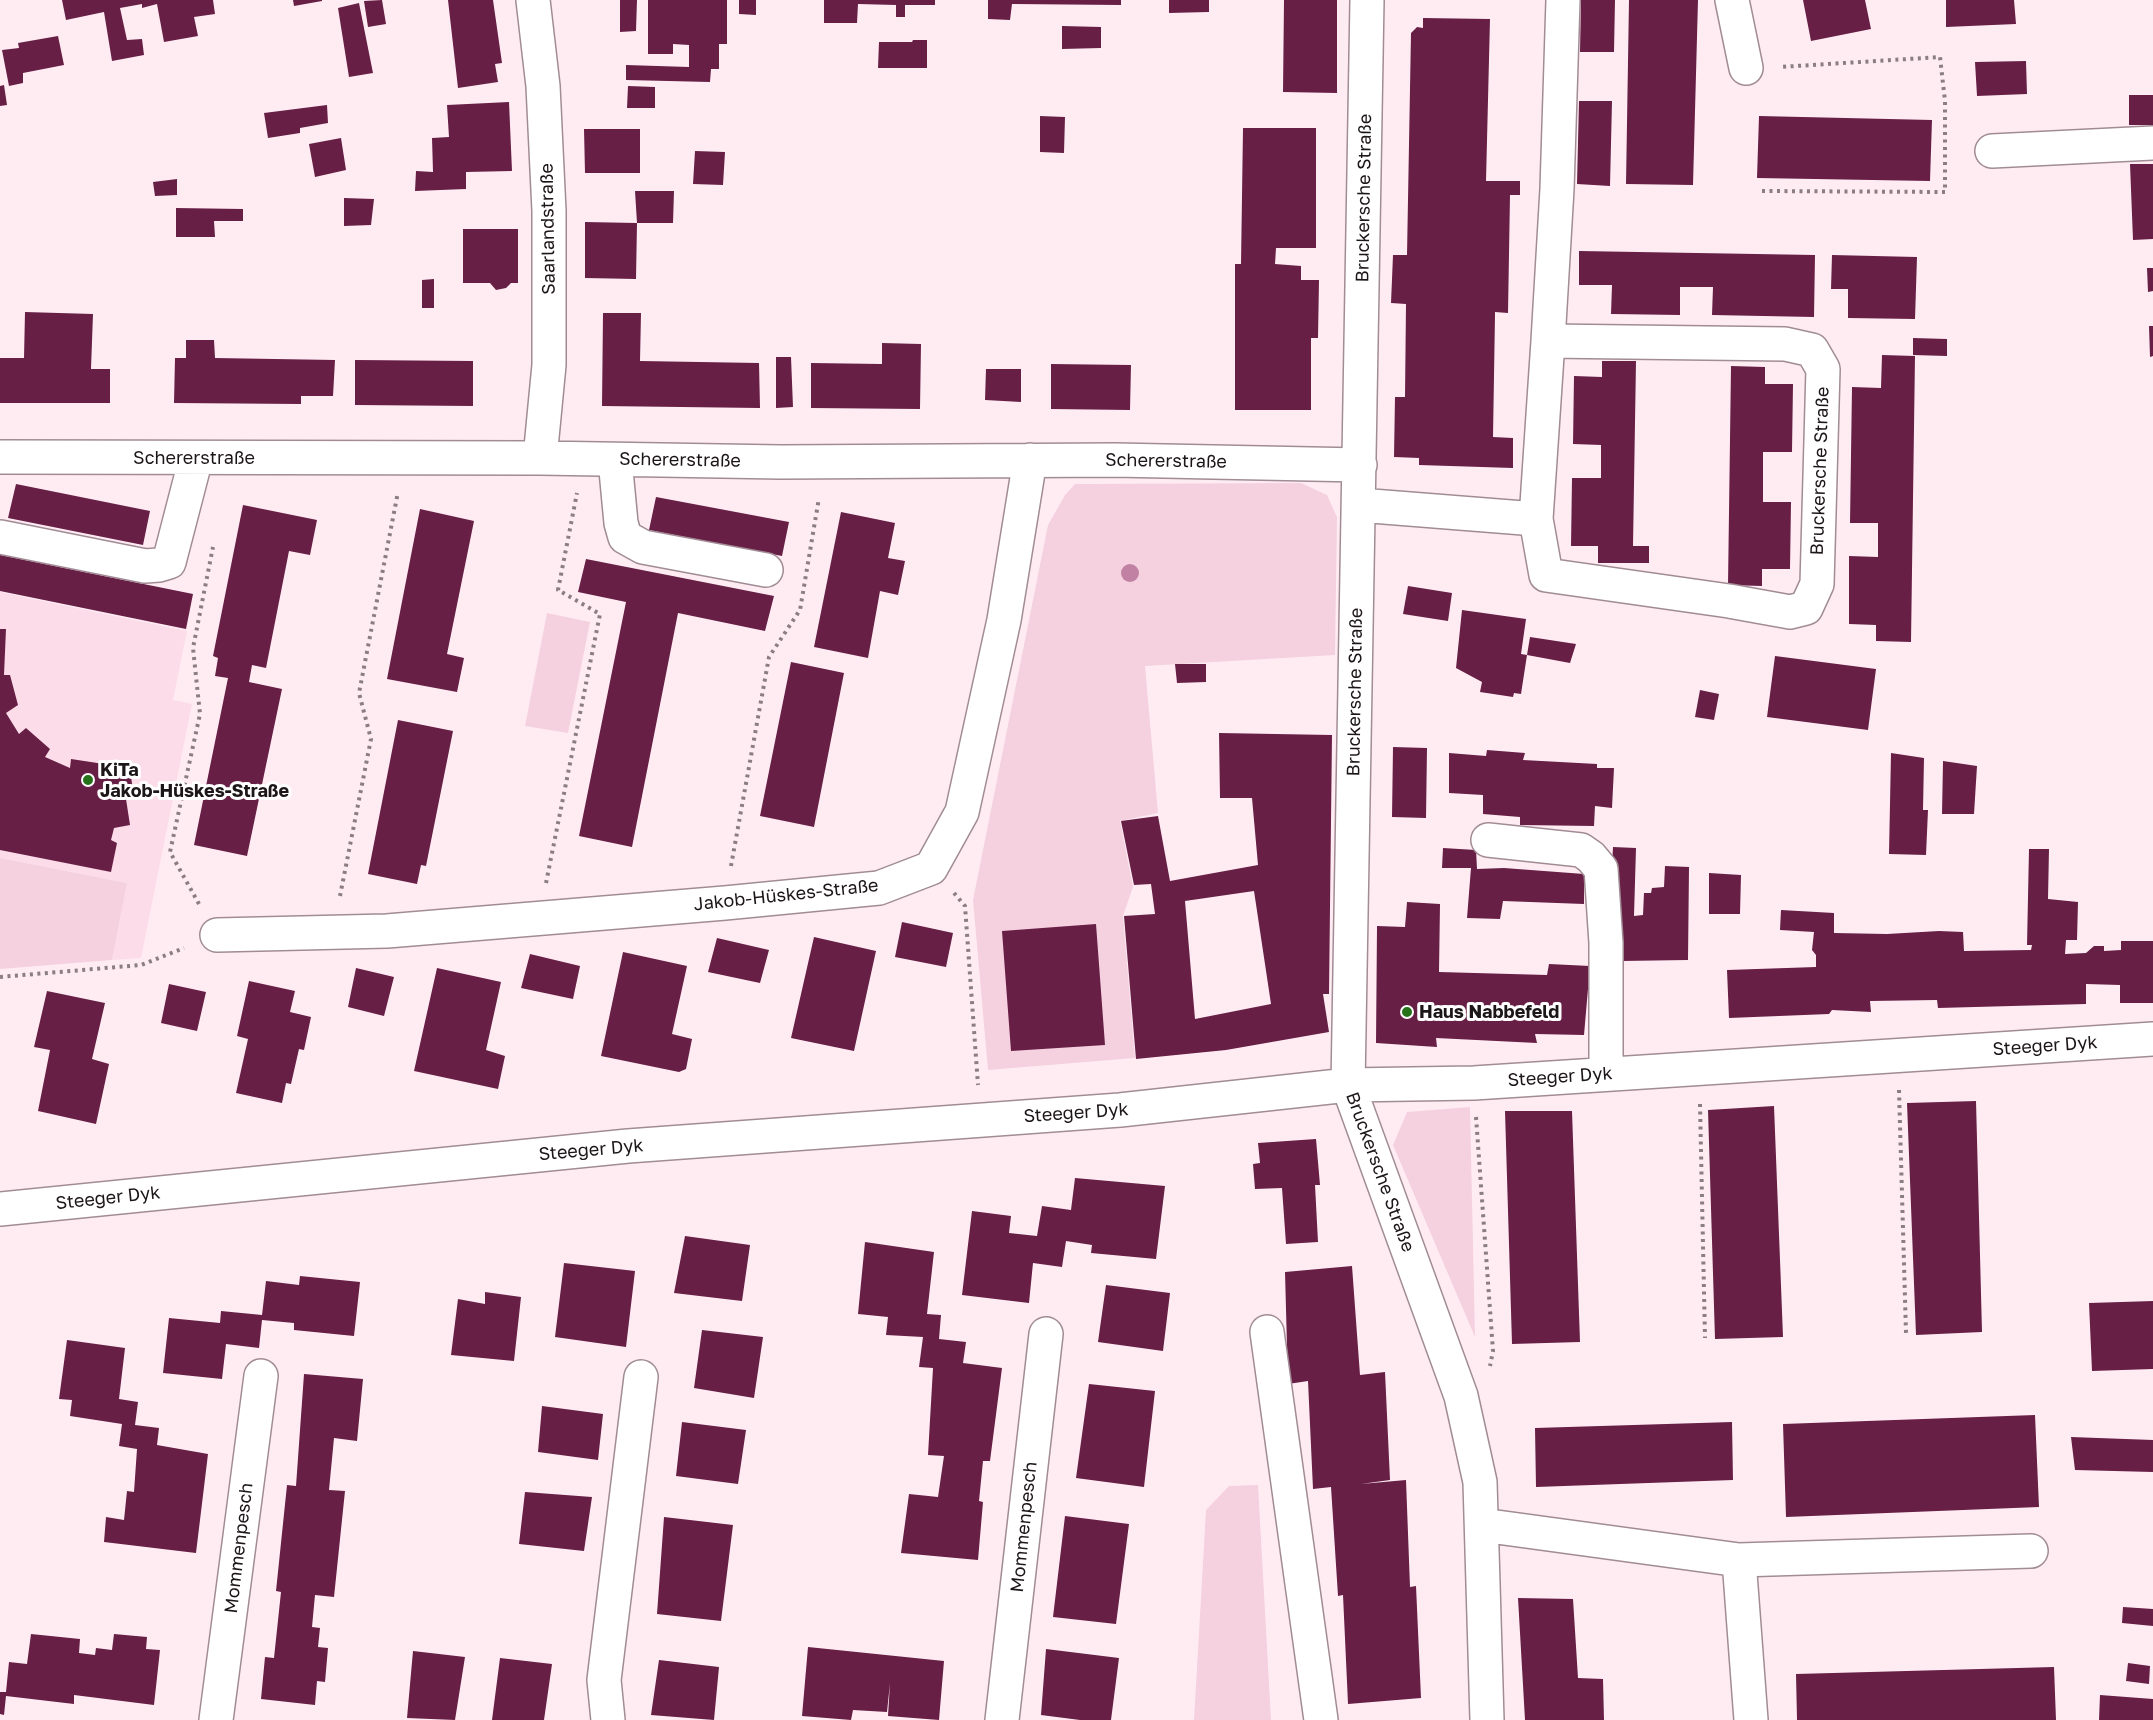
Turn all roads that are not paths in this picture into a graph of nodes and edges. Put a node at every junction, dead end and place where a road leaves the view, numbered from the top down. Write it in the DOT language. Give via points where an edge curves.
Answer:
graph roads {
  1 [pos="533,0"];
  2 [pos="1367,0"];
  3 [pos="1563,0"];
  4 [pos="1732,0"];
  5 [pos="1746,68"];
  6 [pos="2153,143"];
  7 [pos="1992,151"];
  8 [pos="1548,341"];
  9 [pos="0,457"];
  10 [pos="196,458"];
  11 [pos="540,458"];
  12 [pos="615,460"];
  13 [pos="1030,460"];
  14 [pos="1360,465"];
  15 [pos="1359,505"];
  16 [pos="1536,519"];
  17 [pos="0,537"];
  18 [pos="766,570"];
  19 [pos="1488,840"];
  20 [pos="217,935"];
  21 [pos="2153,1039"];
  22 [pos="1606,1074"];
  23 [pos="1348,1085"];
  24 [pos="0,1209"];
  25 [pos="1267,1332"];
  26 [pos="1046,1334"];
  27 [pos="261,1376"];
  28 [pos="641,1377"];
  29 [pos="1482,1526"];
  30 [pos="2031,1551"];
  31 [pos="1739,1560"];
  32 [pos="216,1720"];
  33 [pos="608,1720"];
  34 [pos="1002,1720"];
  35 [pos="1321,1720"];
  36 [pos="1486,1720"];
  37 [pos="1751,1720"];
  1 -- 11 [label="street, Saarlandstraße" via="543,86 549,211 549,365"];
  2 -- 14 [label="street, Bruckersche Straße"];
  3 -- 8 [label="street"];
  4 -- 5 [label="street"];
  6 -- 7 [label="street"];
  8 -- 16 [label="street, Bruckersche Straße"];
  8 -- 16 [label="street, Bruckersche Straße" via="1785,344 1812,350 1823,369 1817,584 1806,608 1790,612 1546,575"];
  9 -- 10 [label="street, Schererstraße"];
  10 -- 11 [label="street, Schererstraße"];
  10 -- 17 [label="street" via="169,562 145,566"];
  11 -- 12 [label="street, Schererstraße"];
  12 -- 13 [label="street, Schererstraße"];
  12 -- 18 [label="street" via="625,537 643,547"];
  13 -- 14 [label="street, Schererstraße"];
  13 -- 20 [label="street, Jakob-Hüskes-Straße" via="1004,620 962,812 931,868 879,888 725,903 387,932"];
  14 -- 15 [label="street, Bruckersche Straße"];
  15 -- 16 [label="street"];
  15 -- 23 [label="street, Bruckersche Straße"];
  19 -- 22 [label="street" via="1581,850 1601,870 1606,943"];
  21 -- 22 [label="street, Steeger Dyk"];
  22 -- 23 [label="street, Steeger Dyk" via="1474,1083"];
  23 -- 24 [label="street, Steeger Dyk" via="1120,1110 628,1146"];
  23 -- 29 [label="street, Bruckersche Straße" via="1461,1396 1480,1482"];
  25 -- 35 [label="street"];
  26 -- 34 [label="street, Mommenpesch"];
  27 -- 32 [label="street, Mommenpesch"];
  28 -- 33 [label="street" via="604,1680"];
  29 -- 31 [label="street"];
  29 -- 36 [label="street, Bruckersche Straße"];
  30 -- 31 [label="street"];
  31 -- 37 [label="street"];
}
